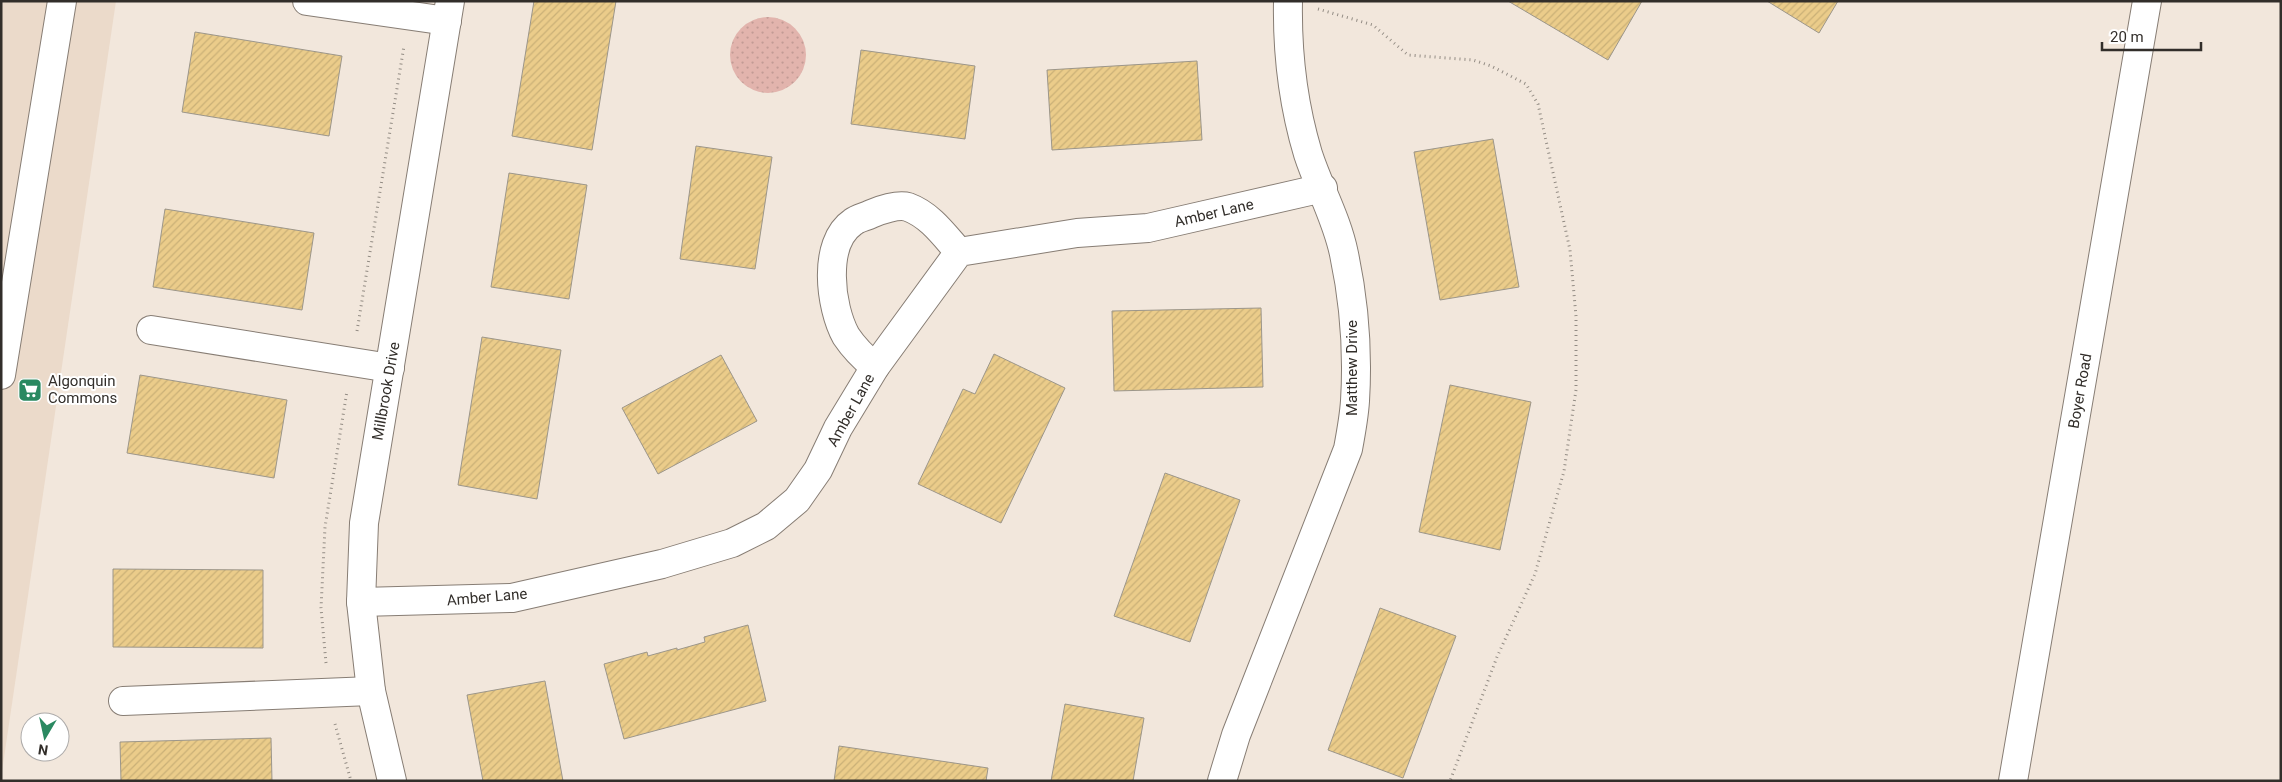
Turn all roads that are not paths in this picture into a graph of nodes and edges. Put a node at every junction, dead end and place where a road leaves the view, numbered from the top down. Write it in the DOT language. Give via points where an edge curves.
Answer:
graph roads {
  1 [pos="62,1"];
  2 [pos="307,1"];
  3 [pos="2147,1"];
  4 [pos="1288,2"];
  5 [pos="449,11"];
  6 [pos="1323,188"];
  7 [pos="959,252"];
  8 [pos="151,330"];
  9 [pos="875,366"];
  10 [pos="390,368"];
  11 [pos="1,375"];
  12 [pos="361,602"];
  13 [pos="371,691"];
  14 [pos="123,701"];
  15 [pos="392,781"];
  16 [pos="1222,781"];
  17 [pos="2014,781"];
  1 -- 11 [label="street"];
  2 -- 5 [label="street"];
  3 -- 17 [label="street, Boyer Road"];
  4 -- 6 [label="street, Matthew Drive" via="1288,46 1294,99 1309,156"];
  5 -- 10 [label="street, Millbrook Drive"];
  6 -- 7 [label="street, Amber Lane" via="1148,228 1077,233"];
  6 -- 16 [label="street, Matthew Drive" via="1344,253 1355,326 1355,401 1348,449 1236,735"];
  7 -- 9 [label="street, Amber Lane"];
  7 -- 9 [label="street" via="933,222 906,206 880,210 853,222 836,242 832,268 834,303 846,335 861,356"];
  8 -- 10 [label="street"];
  9 -- 12 [label="street, Amber Lane" via="798,500 766,526 732,543 662,564 512,598"];
  10 -- 12 [label="street, Millbrook Drive" via="364,522"];
  12 -- 13 [label="street, Millbrook Drive"];
  13 -- 14 [label="street"];
  13 -- 15 [label="street, Millbrook Drive"];
}
